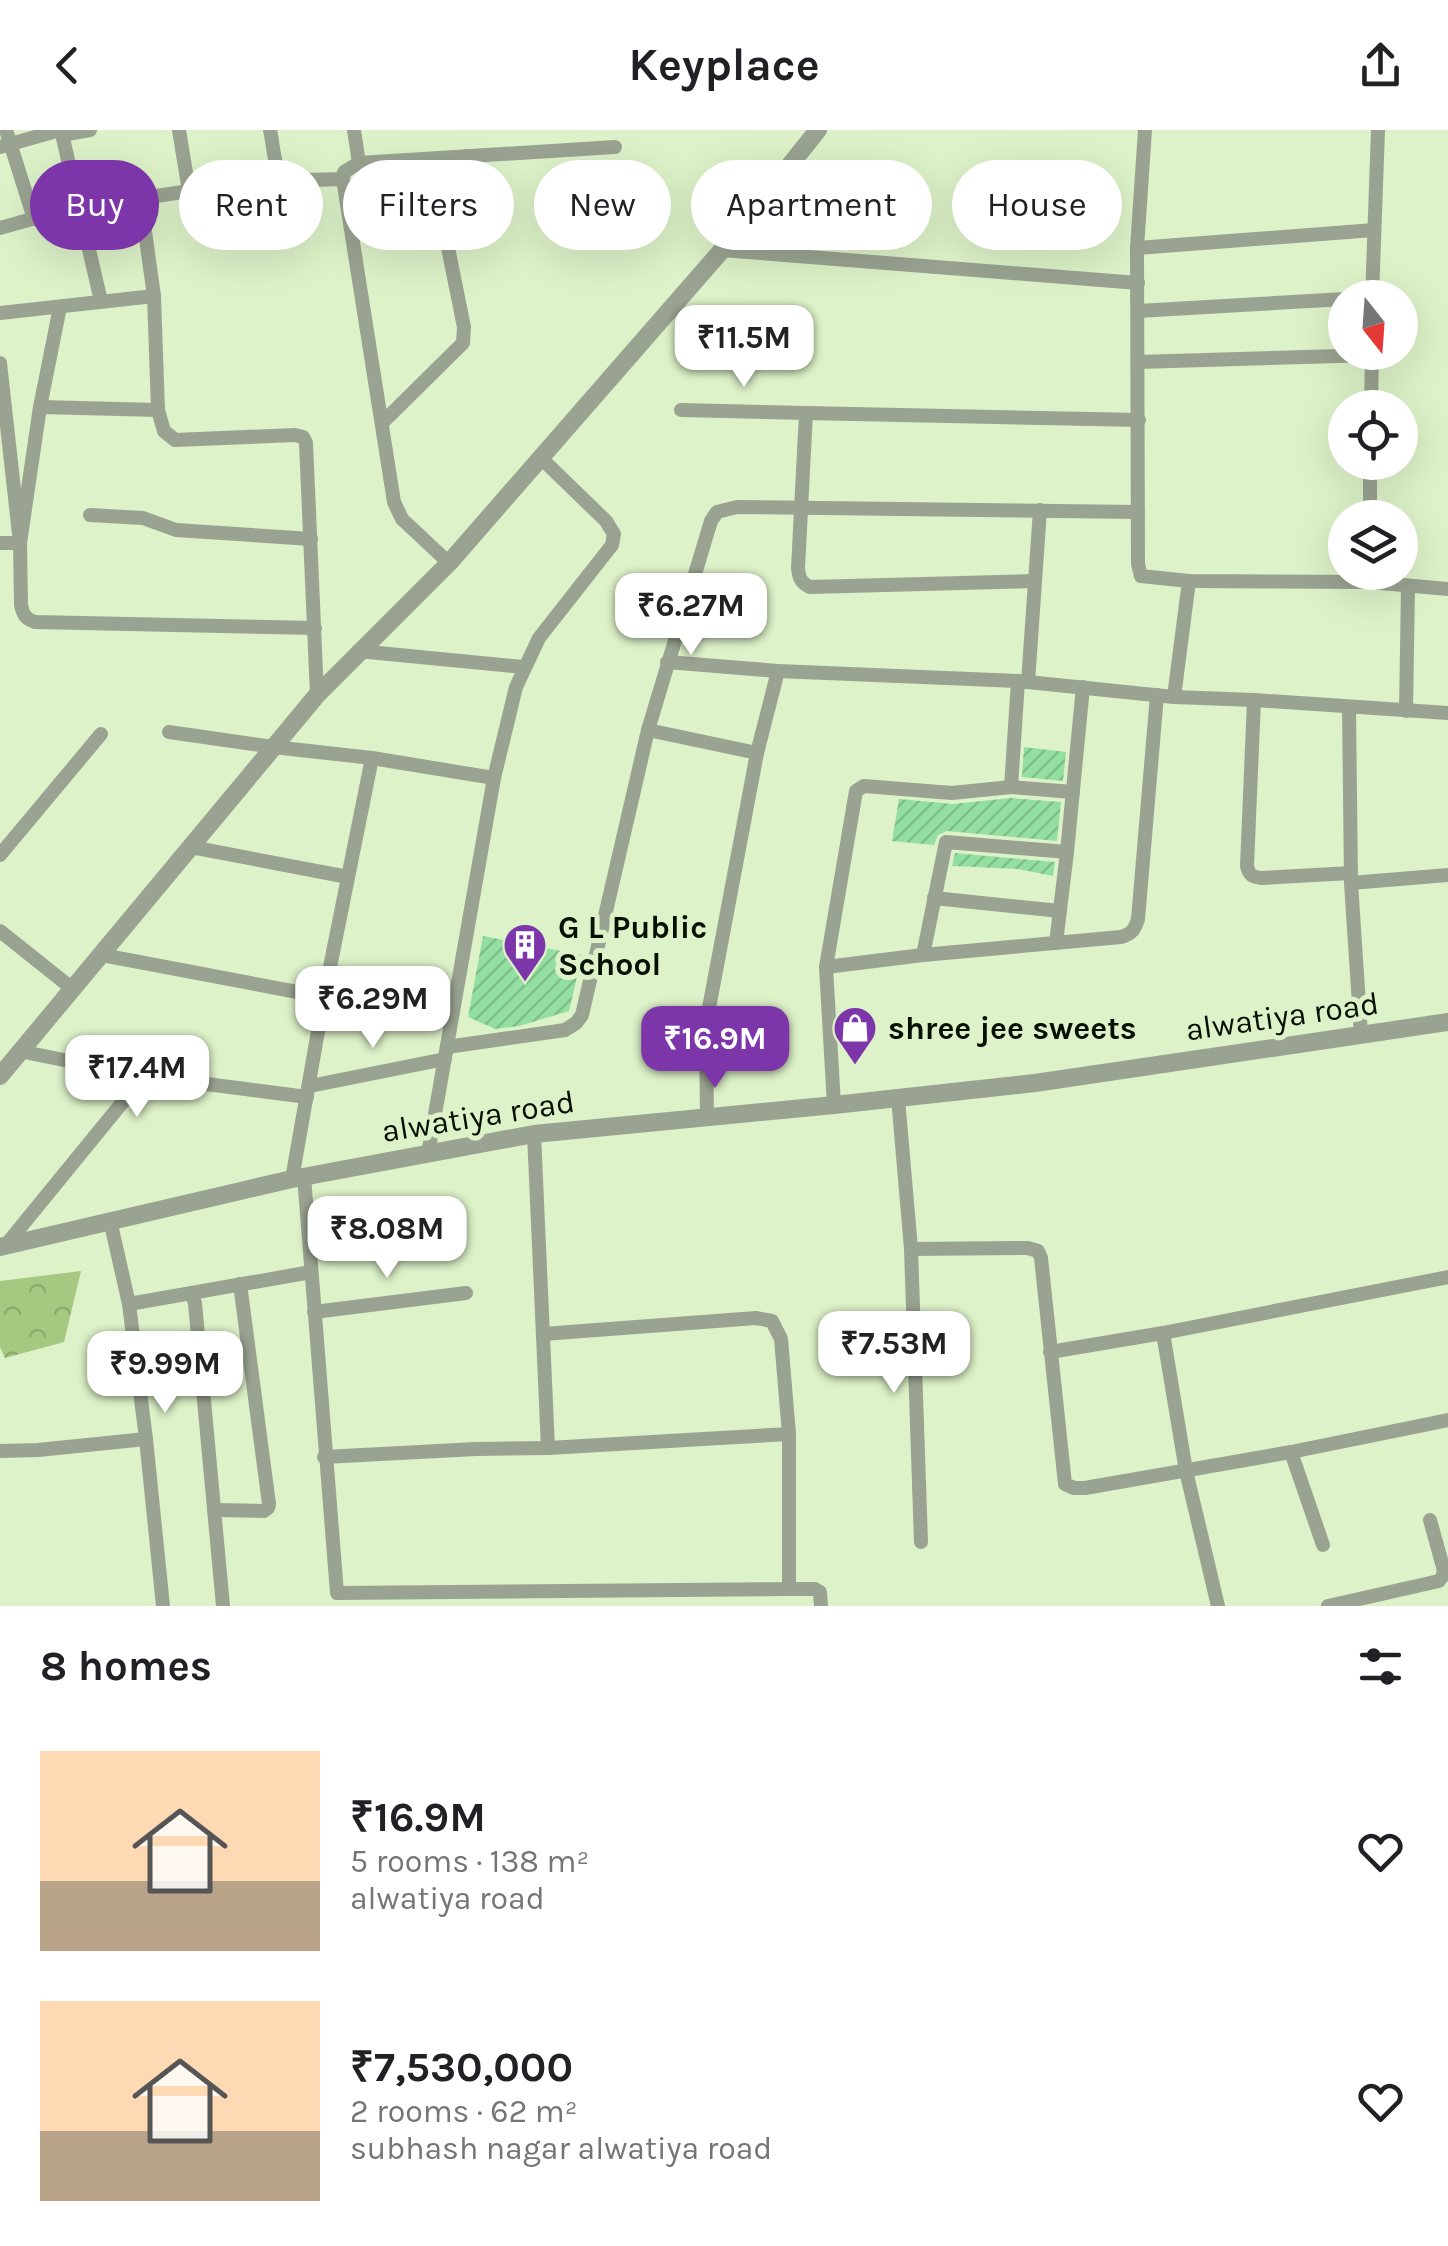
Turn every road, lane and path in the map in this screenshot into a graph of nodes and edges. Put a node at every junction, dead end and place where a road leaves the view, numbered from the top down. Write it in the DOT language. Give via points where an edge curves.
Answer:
graph roads {
  1 [pos="90,130"];
  2 [pos="179,130"];
  3 [pos="270,130"];
  4 [pos="354,130"];
  5 [pos="818,130"];
  6 [pos="1145,130"];
  7 [pos="1378,130"];
  8 [pos="61,132"];
  9 [pos="5,140"];
  10 [pos="615,147"];
  11 [pos="467,156"];
  12 [pos="67,160"];
  13 [pos="184,160"];
  14 [pos="276,160"];
  15 [pos="359,160"];
  16 [pos="405,160"];
  17 [pos="467,160"];
  18 [pos="794,160"];
  19 [pos="30,208"];
  20 [pos="30,220"];
  21 [pos="0,228"];
  22 [pos="1374,230"];
  23 [pos="1136,248"];
  24 [pos="89,250"];
  25 [pos="148,250"];
  26 [pos="355,250"];
  27 [pos="448,250"];
  28 [pos="722,250"];
  29 [pos="1373,280"];
  30 [pos="1138,283"];
  31 [pos="154,296"];
  32 [pos="1328,300"];
  33 [pos="101,301"];
  34 [pos="60,307"];
  35 [pos="1138,311"];
  36 [pos="0,313"];
  37 [pos="1328,356"];
  38 [pos="1138,362"];
  39 [pos="0,363"];
  40 [pos="40,407"];
  41 [pos="158,410"];
  42 [pos="681,410"];
  43 [pos="806,413"];
  44 [pos="1138,420"];
  45 [pos="382,423"];
  46 [pos="540,458"];
  47 [pos="802,508"];
  48 [pos="1040,510"];
  49 [pos="1138,512"];
  50 [pos="90,515"];
  51 [pos="311,539"];
  52 [pos="0,543"];
  53 [pos="20,543"];
  54 [pos="449,563"];
  55 [pos="1328,579"];
  56 [pos="1035,581"];
  57 [pos="1189,581"];
  58 [pos="1418,586"];
  59 [pos="1448,588"];
  60 [pos="1408,590"];
  61 [pos="315,628"];
  62 [pos="358,652"];
  63 [pos="667,662"];
  64 [pos="523,667"];
  65 [pos="778,671"];
  66 [pos="1023,681"];
  67 [pos="1083,687"];
  68 [pos="316,695"];
  69 [pos="1158,696"];
  70 [pos="1174,697"];
  71 [pos="1254,700"];
  72 [pos="1349,707"];
  73 [pos="1406,711"];
  74 [pos="1448,713"];
  75 [pos="648,730"];
  76 [pos="169,732"];
  77 [pos="101,734"];
  78 [pos="273,747"];
  79 [pos="757,753"];
  80 [pos="372,758"];
  81 [pos="494,778"];
  82 [pos="1011,787"];
  83 [pos="1072,792"];
  84 [pos="190,848"];
  85 [pos="1067,852"];
  86 [pos="0,855"];
  87 [pos="1448,875"];
  88 [pos="348,877"];
  89 [pos="1351,878"];
  90 [pos="934,898"];
  91 [pos="1060,911"];
  92 [pos="0,931"];
  93 [pos="1056,943"];
  94 [pos="102,955"];
  95 [pos="923,955"];
  96 [pos="826,967"];
  97 [pos="74,990"];
  98 [pos="324,998"];
  99 [pos="1448,1022"];
  100 [pos="1360,1035"];
  101 [pos="19,1050"];
  102 [pos="446,1053"];
  103 [pos="0,1076"];
  104 [pos="144,1076"];
  105 [pos="308,1091"];
  106 [pos="898,1098"];
  107 [pos="834,1105"];
  108 [pos="707,1116"];
  109 [pos="534,1134"];
  110 [pos="428,1154"];
  111 [pos="298,1178"];
  112 [pos="110,1220"];
  113 [pos="3,1246"];
  114 [pos="912,1249"];
  115 [pos="311,1272"];
  116 [pos="1448,1277"];
  117 [pos="240,1284"];
  118 [pos="191,1293"];
  119 [pos="466,1294"];
  120 [pos="129,1304"];
  121 [pos="314,1312"];
  122 [pos="1163,1333"];
  123 [pos="543,1334"];
  124 [pos="1050,1352"];
  125 [pos="1448,1420"];
  126 [pos="789,1434"];
  127 [pos="146,1439"];
  128 [pos="548,1448"];
  129 [pos="0,1451"];
  130 [pos="1290,1452"];
  131 [pos="324,1457"];
  132 [pos="1186,1471"];
  133 [pos="214,1510"];
  134 [pos="1430,1520"];
  135 [pos="920,1542"];
  136 [pos="1323,1545"];
  137 [pos="788,1589"];
  138 [pos="338,1599"];
  139 [pos="163,1606"];
  140 [pos="223,1606"];
  141 [pos="821,1606"];
  142 [pos="1218,1606"];
  143 [pos="1328,1606"];
  1 -- 8 [label="street"];
  2 -- 13 [label="street"];
  3 -- 14 [label="street"];
  4 -- 15 [label="street"];
  5 -- 18 [label="street"];
  6 -- 23 [label="street"];
  7 -- 22 [label="street"];
  8 -- 9 [label="street"];
  8 -- 12 [label="street"];
  9 -- 19 [label="street"];
  10 -- 11 [label="street"];
  11 -- 16 [label="street"];
  11 -- 17 [label="street"];
  20 -- 21 [label="street"];
  22 -- 23 [label="street"];
  22 -- 29 [label="street"];
  23 -- 30 [label="street"];
  24 -- 33 [label="street"];
  25 -- 31 [label="street"];
  26 -- 45 [label="street"];
  27 -- 45 [label="street" via="463,342"];
  28 -- 30 [label="street"];
  28 -- 46 [label="street"];
  30 -- 35 [label="street"];
  31 -- 33 [label="street"];
  31 -- 41 [label="street"];
  32 -- 35 [label="street"];
  33 -- 34 [label="street"];
  34 -- 36 [label="street"];
  34 -- 40 [label="street"];
  35 -- 38 [label="street"];
  37 -- 38 [label="street"];
  38 -- 44 [label="street"];
  39 -- 53 [label="street"];
  40 -- 41 [label="street"];
  40 -- 53 [label="street"];
  41 -- 51 [label="street" via="164,431 176,440 303,437"];
  42 -- 43 [label="street"];
  43 -- 44 [label="street"];
  43 -- 47 [label="street"];
  44 -- 49 [label="street"];
  45 -- 54 [label="street" via="397,511"];
  46 -- 54 [label="street"];
  46 -- 64 [label="street" via="614,534"];
  47 -- 48 [label="street"];
  47 -- 56 [label="street" via="803,584"];
  47 -- 63 [label="street" via="717,512"];
  48 -- 49 [label="street"];
  48 -- 56 [label="street"];
  49 -- 57 [label="street" via="1142,576"];
  50 -- 51 [label="street" via="152,520 176,530"];
  51 -- 61 [label="street"];
  52 -- 53 [label="street"];
  53 -- 61 [label="street" via="22,614 35,622"];
  54 -- 62 [label="street"];
  55 -- 57 [label="street"];
  56 -- 66 [label="street"];
  57 -- 70 [label="street"];
  58 -- 59 [label="street"];
  60 -- 73 [label="street"];
  61 -- 68 [label="street"];
  62 -- 64 [label="street"];
  62 -- 68 [label="street"];
  63 -- 65 [label="street"];
  63 -- 75 [label="street"];
  64 -- 81 [label="street"];
  65 -- 66 [label="street"];
  65 -- 79 [label="street"];
  66 -- 67 [label="street"];
  66 -- 82 [label="street"];
  67 -- 69 [label="street"];
  67 -- 83 [label="street"];
  68 -- 78 [label="street"];
  69 -- 70 [label="street"];
  69 -- 93 [label="street" via="1136,928 1121,937"];
  70 -- 71 [label="street"];
  71 -- 72 [label="street"];
  71 -- 89 [label="street" via="1249,874"];
  72 -- 73 [label="street"];
  72 -- 89 [label="street"];
  73 -- 74 [label="street"];
  75 -- 79 [label="street"];
  75 -- 102 [label="street" via="582,1015 565,1030"];
  76 -- 78 [label="street"];
  77 -- 86 [label="street"];
  78 -- 80 [label="street"];
  78 -- 84 [label="street"];
  79 -- 108 [label="street" via="709,1008"];
  80 -- 81 [label="street"];
  80 -- 88 [label="street"];
  81 -- 102 [label="street"];
  82 -- 83 [label="street"];
  82 -- 96 [label="street" via="856,791"];
  83 -- 85 [label="street"];
  84 -- 88 [label="street"];
  84 -- 94 [label="street"];
  85 -- 90 [label="street" via="946,842"];
  85 -- 91 [label="street"];
  87 -- 89 [label="street"];
  88 -- 98 [label="street"];
  89 -- 100 [label="street"];
  90 -- 91 [label="street"];
  90 -- 95 [label="street"];
  91 -- 93 [label="street"];
  92 -- 97 [label="street"];
  93 -- 95 [label="street"];
  94 -- 97 [label="street"];
  94 -- 98 [label="street"];
  95 -- 96 [label="street"];
  96 -- 107 [label="street"];
  97 -- 101 [label="street"];
  98 -- 105 [label="street"];
  99 -- 100 [label="street, alwatiya road"];
  100 -- 106 [label="street, alwatiya road"];
  101 -- 103 [label="street"];
  101 -- 104 [label="street"];
  102 -- 105 [label="street"];
  102 -- 110 [label="street"];
  104 -- 105 [label="street"];
  104 -- 113 [label="street"];
  105 -- 111 [label="street"];
  106 -- 107 [label="street, alwatiya road"];
  106 -- 114 [label="street"];
  107 -- 108 [label="street, alwatiya road"];
  108 -- 109 [label="street, alwatiya road"];
  109 -- 110 [label="street, alwatiya road"];
  109 -- 123 [label="street"];
  110 -- 111 [label="street, alwatiya road"];
  111 -- 112 [label="street, alwatiya road"];
  111 -- 115 [label="street"];
  112 -- 113 [label="street, alwatiya road"];
  112 -- 120 [label="street"];
  114 -- 124 [label="street" via="1038,1252"];
  114 -- 135 [label="street"];
  115 -- 117 [label="street"];
  115 -- 121 [label="street"];
  116 -- 122 [label="street"];
  117 -- 118 [label="street"];
  117 -- 133 [label="street" via="269,1504 264,1511"];
  118 -- 120 [label="street"];
  118 -- 133 [label="street"];
  119 -- 121 [label="street"];
  120 -- 127 [label="street"];
  121 -- 131 [label="street"];
  122 -- 124 [label="street"];
  122 -- 132 [label="street"];
  123 -- 126 [label="street" via="772,1321 780,1339"];
  123 -- 128 [label="street"];
  124 -- 132 [label="street" via="1065,1484 1085,1488"];
  125 -- 130 [label="street"];
  126 -- 128 [label="street"];
  126 -- 137 [label="street"];
  127 -- 129 [label="street"];
  127 -- 139 [label="street"];
  128 -- 131 [label="street"];
  130 -- 132 [label="street"];
  130 -- 136 [label="street"];
  131 -- 138 [label="street"];
  132 -- 142 [label="street"];
  133 -- 140 [label="street"];
  134 -- 143 [label="street" via="1443,1567 1440,1581"];
  137 -- 138 [label="street"];
  137 -- 141 [label="street" via="815,1589"];
}
